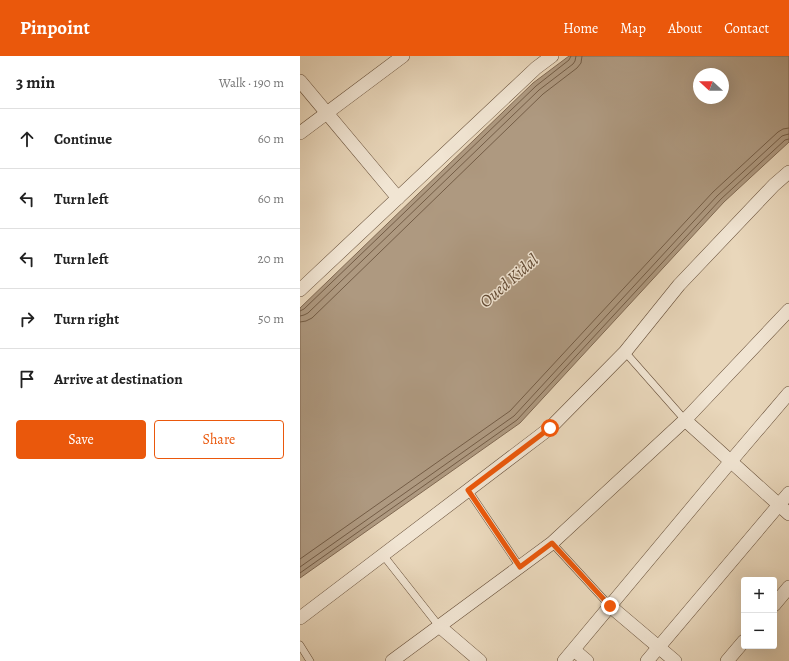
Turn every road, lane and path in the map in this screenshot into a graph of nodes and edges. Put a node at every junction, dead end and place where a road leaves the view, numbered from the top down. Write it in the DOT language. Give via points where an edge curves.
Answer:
graph roads {
  1 [pos="403,56"];
  2 [pos="552,56"];
  3 [pos="300,81"];
  4 [pos="327,113"];
  5 [pos="300,133"];
  6 [pos="789,172"];
  7 [pos="398,198"];
  8 [pos="300,290"];
  9 [pos="789,310"];
  10 [pos="625,352"];
  11 [pos="789,393"];
  12 [pos="685,420"];
  13 [pos="731,461"];
  14 [pos="468,490"];
  15 [pos="789,494"];
  16 [pos="784,509"];
  17 [pos="552,543"];
  18 [pos="383,555"];
  19 [pos="520,567"];
  20 [pos="789,587"];
  21 [pos="777,601"];
  22 [pos="610,606"];
  23 [pos="300,618"];
  24 [pos="439,626"];
  25 [pos="300,645"];
  26 [pos="741,645"];
  27 [pos="659,647"];
  28 [pos="574,650"];
  29 [pos="310,661"];
  30 [pos="392,661"];
  31 [pos="480,661"];
  32 [pos="564,661"];
  33 [pos="587,661"];
  34 [pos="647,661"];
  35 [pos="675,661"];
  36 [pos="727,661"];
  1 -- 4 [label="street"];
  2 -- 7 [label="street" via="536,68"];
  3 -- 4 [label="street"];
  4 -- 5 [label="street"];
  4 -- 7 [label="street"];
  6 -- 10 [label="street" via="679,285"];
  7 -- 8 [label="street"];
  9 -- 12 [label="street"];
  10 -- 12 [label="lane"];
  10 -- 14 [label="street" via="550,428"];
  11 -- 13 [label="street"];
  12 -- 13 [label="street"];
  12 -- 17 [label="street"];
  13 -- 16 [label="street"];
  13 -- 22 [label="street"];
  14 -- 18 [label="street"];
  14 -- 19 [label="lane"];
  15 -- 16 [label="street"];
  16 -- 27 [label="street"];
  17 -- 19 [label="street"];
  17 -- 22 [label="lane"];
  18 -- 23 [label="street"];
  18 -- 24 [label="lane"];
  19 -- 24 [label="street"];
  20 -- 21 [label="street"];
  22 -- 27 [label="street"];
  22 -- 28 [label="street"];
  24 -- 30 [label="street"];
  24 -- 31 [label="street"];
  25 -- 29 [label="lane"];
  26 -- 36 [label="street"];
  27 -- 34 [label="street"];
  27 -- 35 [label="street"];
  28 -- 32 [label="street"];
  28 -- 33 [label="street"];
}
